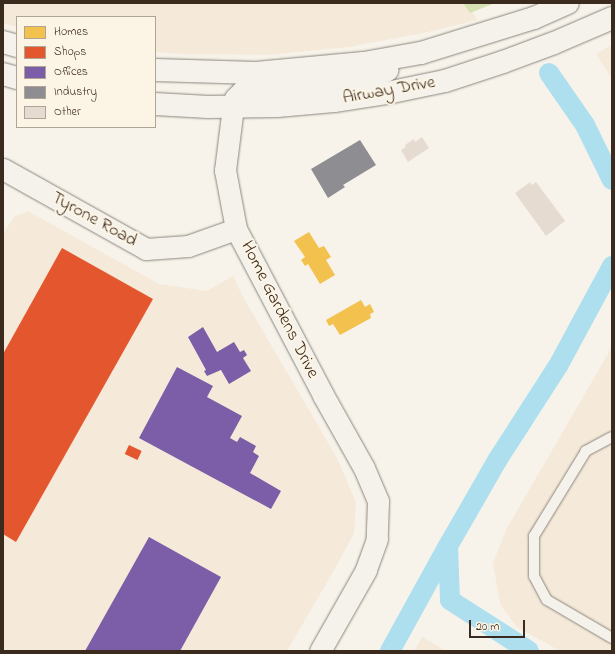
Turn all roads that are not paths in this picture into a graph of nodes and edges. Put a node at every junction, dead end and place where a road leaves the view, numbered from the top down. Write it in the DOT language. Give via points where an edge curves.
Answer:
graph roads {
  1 [pos="568,3"];
  2 [pos="612,18"];
  3 [pos="3,42"];
  4 [pos="16,46"];
  5 [pos="421,53"];
  6 [pos="156,70"];
  7 [pos="3,74"];
  8 [pos="16,78"];
  9 [pos="156,104"];
  10 [pos="233,107"];
  11 [pos="4,172"];
  12 [pos="236,229"];
  13 [pos="612,437"];
  14 [pos="612,638"];
  15 [pos="320,651"];
  1 -- 5 [label="main road, Airway Drive" via="534,18"];
  2 -- 10 [label="main road, Airway Drive" via="554,43 445,81 334,101"];
  3 -- 4 [label="main road"];
  5 -- 6 [label="main road, Airway Drive" via="364,63 256,73"];
  5 -- 10 [label="main road" via="367,78 306,86 254,88 243,92"];
  7 -- 8 [label="main road"];
  9 -- 10 [label="main road, Airway Drive"];
  10 -- 12 [label="street, Home Gardens Drive" via="225,170"];
  11 -- 12 [label="street, Tyrone Road" via="146,249 188,246"];
  12 -- 15 [label="street, Home Gardens Drive" via="364,468 378,501 376,539 366,570"];
  13 -- 14 [label="lane" via="586,451 534,536 534,576 547,600"];
}
